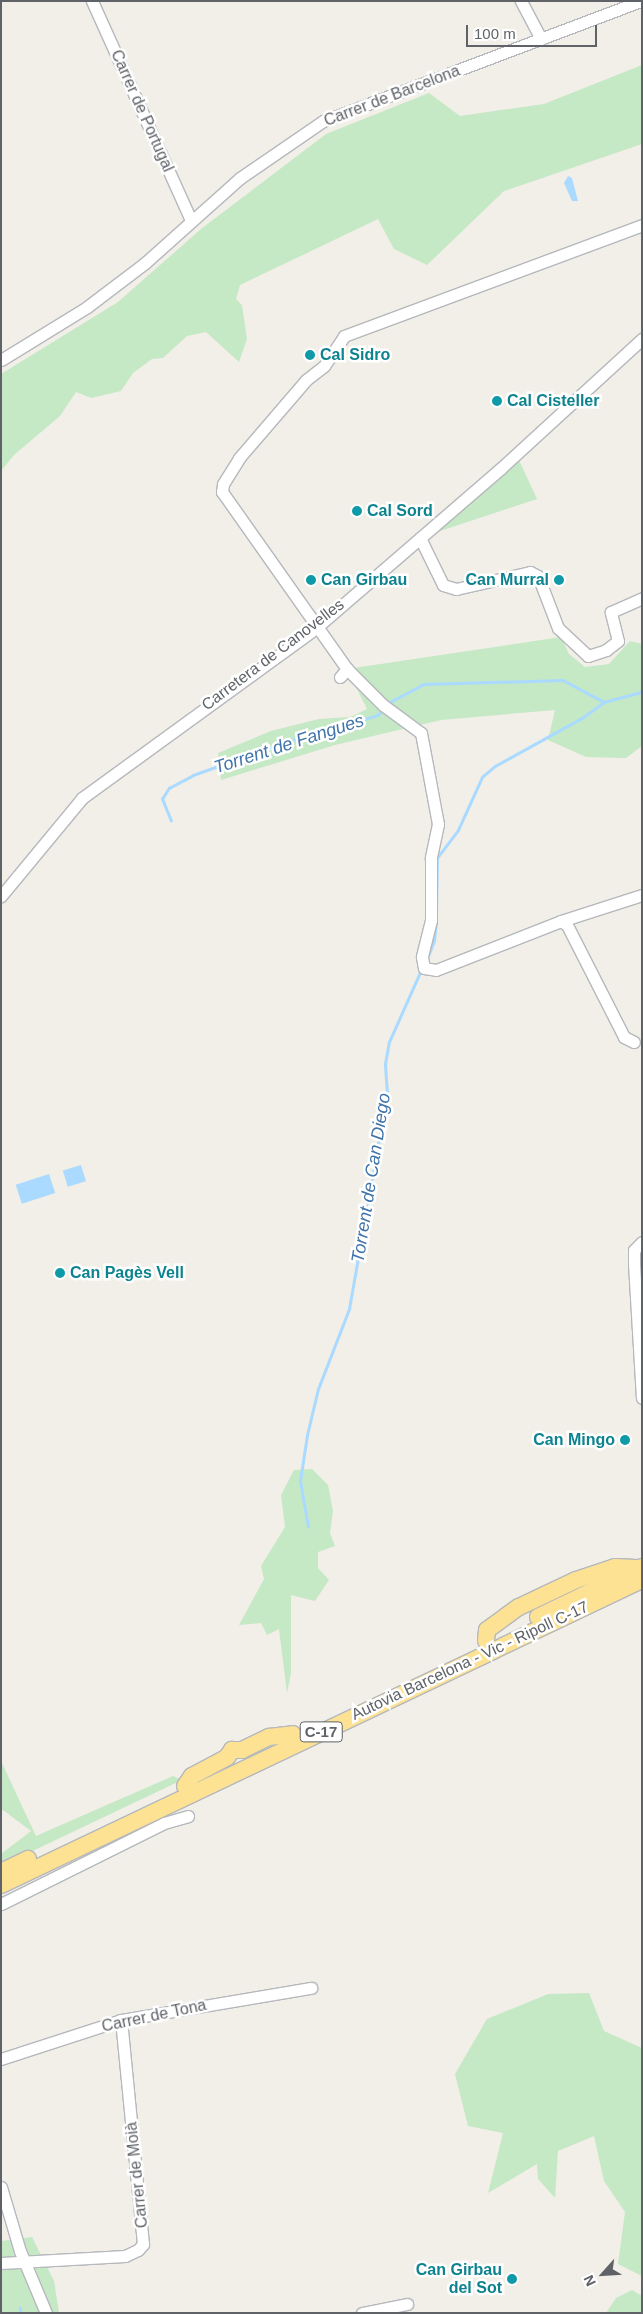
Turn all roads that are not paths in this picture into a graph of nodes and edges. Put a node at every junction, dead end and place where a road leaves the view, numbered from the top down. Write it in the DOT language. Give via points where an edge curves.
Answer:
graph roads {
  1 [pos="92,1"];
  2 [pos="521,1"];
  3 [pos="640,1"];
  4 [pos="541,38"];
  5 [pos="191,220"];
  6 [pos="642,225"];
  7 [pos="642,339"];
  8 [pos="1,360"];
  9 [pos="420,538"];
  10 [pos="642,598"];
  11 [pos="317,627"];
  12 [pos="642,895"];
  13 [pos="1,896"];
  14 [pos="561,921"];
  15 [pos="634,1042"];
  16 [pos="642,1242"];
  17 [pos="642,1398"];
  18 [pos="641,1572"];
  19 [pos="188,1816"];
  20 [pos="1,1872"];
  21 [pos="1,1885"];
  22 [pos="1,1904"];
  23 [pos="311,1988"];
  24 [pos="121,2020"];
  25 [pos="1,2059"];
  26 [pos="1,2187"];
  27 [pos="26,2262"];
  28 [pos="1,2264"];
  29 [pos="407,2304"];
  30 [pos="46,2313"];
  31 [pos="362,2313"];
  1 -- 5 [label="street, Carrer de Portugal"];
  2 -- 4 [label="street"];
  3 -- 4 [label="street, Carrer de Barcelona"];
  4 -- 5 [label="street, Carrer de Barcelona" via="323,121 240,178"];
  5 -- 8 [label="street, Carrer de Barcelona" via="145,263 88,307"];
  6 -- 11 [label="street" via="344,336 324,366 306,380 239,458 223,484 222,492"];
  7 -- 9 [label="street, Carretera de Canovelles"];
  9 -- 10 [label="street" via="443,586 456,589 530,572 538,576 558,628 588,656 606,650 618,641 611,612"];
  9 -- 11 [label="street, Carretera de Canovelles"];
  11 -- 13 [label="street, Carretera de Canovelles" via="82,798"];
  11 -- 14 [label="street" via="344,673 421,733 436,816 431,858 432,920 422,957 424,968 436,970"];
  12 -- 14 [label="street"];
  14 -- 15 [label="street" via="567,925 624,1037"];
  16 -- 17 [label="street" via="634,1250"];
  18 -- 20 [label="highway, Autovia Barcelona - Vic - Ripoll C-17 / C-17" via="615,1567 576,1580 519,1606 487,1630 486,1641 293,1734 270,1737 242,1750 232,1750 227,1757 192,1776 185,1786"];
  18 -- 21 [label="highway, Autovia Barcelona - Vic - Ripoll C-17 / C-17"];
  19 -- 22 [label="street" via="164,1823"];
  23 -- 24 [label="street, Carrer de Tona"];
  24 -- 25 [label="street, Carrer de Tona"];
  24 -- 27 [label="street, Carrer de Moià" via="143,2244 125,2256"];
  26 -- 27 [label="street"];
  27 -- 28 [label="street, Carrer de Moià"];
  27 -- 30 [label="street"];
  29 -- 31 [label="street"];
}
